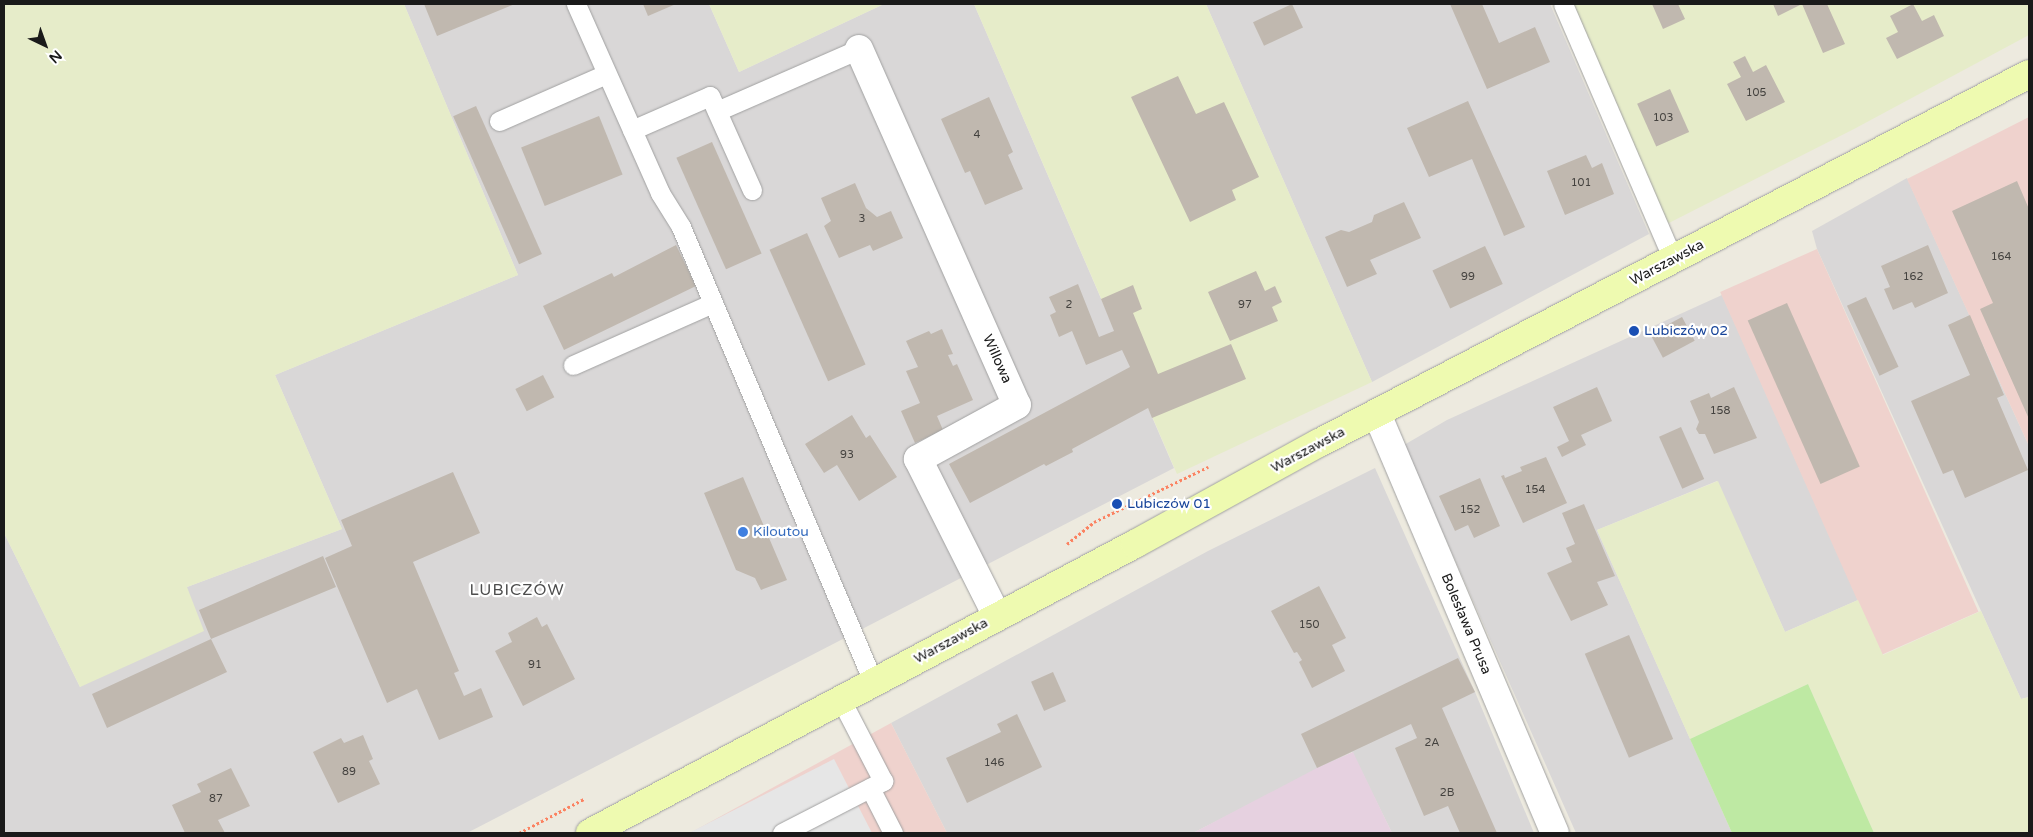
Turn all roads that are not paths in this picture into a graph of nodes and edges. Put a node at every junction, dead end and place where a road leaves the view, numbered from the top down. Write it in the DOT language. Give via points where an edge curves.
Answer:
graph roads {
  1 [pos="576,4"];
  2 [pos="1563,4"];
  3 [pos="859,49"];
  4 [pos="606,74"];
  5 [pos="2029,74"];
  6 [pos="717,111"];
  7 [pos="499,121"];
  8 [pos="632,130"];
  9 [pos="752,190"];
  10 [pos="1673,260"];
  11 [pos="713,303"];
  12 [pos="573,365"];
  13 [pos="1376,414"];
  14 [pos="997,616"];
  15 [pos="873,682"];
  16 [pos="840,700"];
  17 [pos="870,788"];
  18 [pos="593,833"];
  19 [pos="782,833"];
  20 [pos="893,833"];
  21 [pos="1555,833"];
  1 -- 4 [label="lane"];
  2 -- 10 [label="lane"];
  3 -- 6 [label="lane"];
  3 -- 14 [label="street, Willowa" via="1017,406 918,459"];
  4 -- 7 [label="lane"];
  4 -- 8 [label="lane"];
  5 -- 10 [label="main road, Warszawska"];
  6 -- 8 [label="lane" via="710,96"];
  6 -- 9 [label="lane"];
  8 -- 11 [label="lane" via="660,193 681,227"];
  10 -- 13 [label="main road, Warszawska"];
  11 -- 12 [label="lane"];
  11 -- 15 [label="lane"];
  13 -- 14 [label="main road, Warszawska"];
  13 -- 21 [label="street, Bolesława Prusa"];
  14 -- 15 [label="main road, Warszawska"];
  15 -- 16 [label="main road, Warszawska"];
  16 -- 17 [label="lane" via="883,781"];
  16 -- 18 [label="main road, Warszawska"];
  17 -- 19 [label="lane"];
  17 -- 20 [label="lane"];
}
